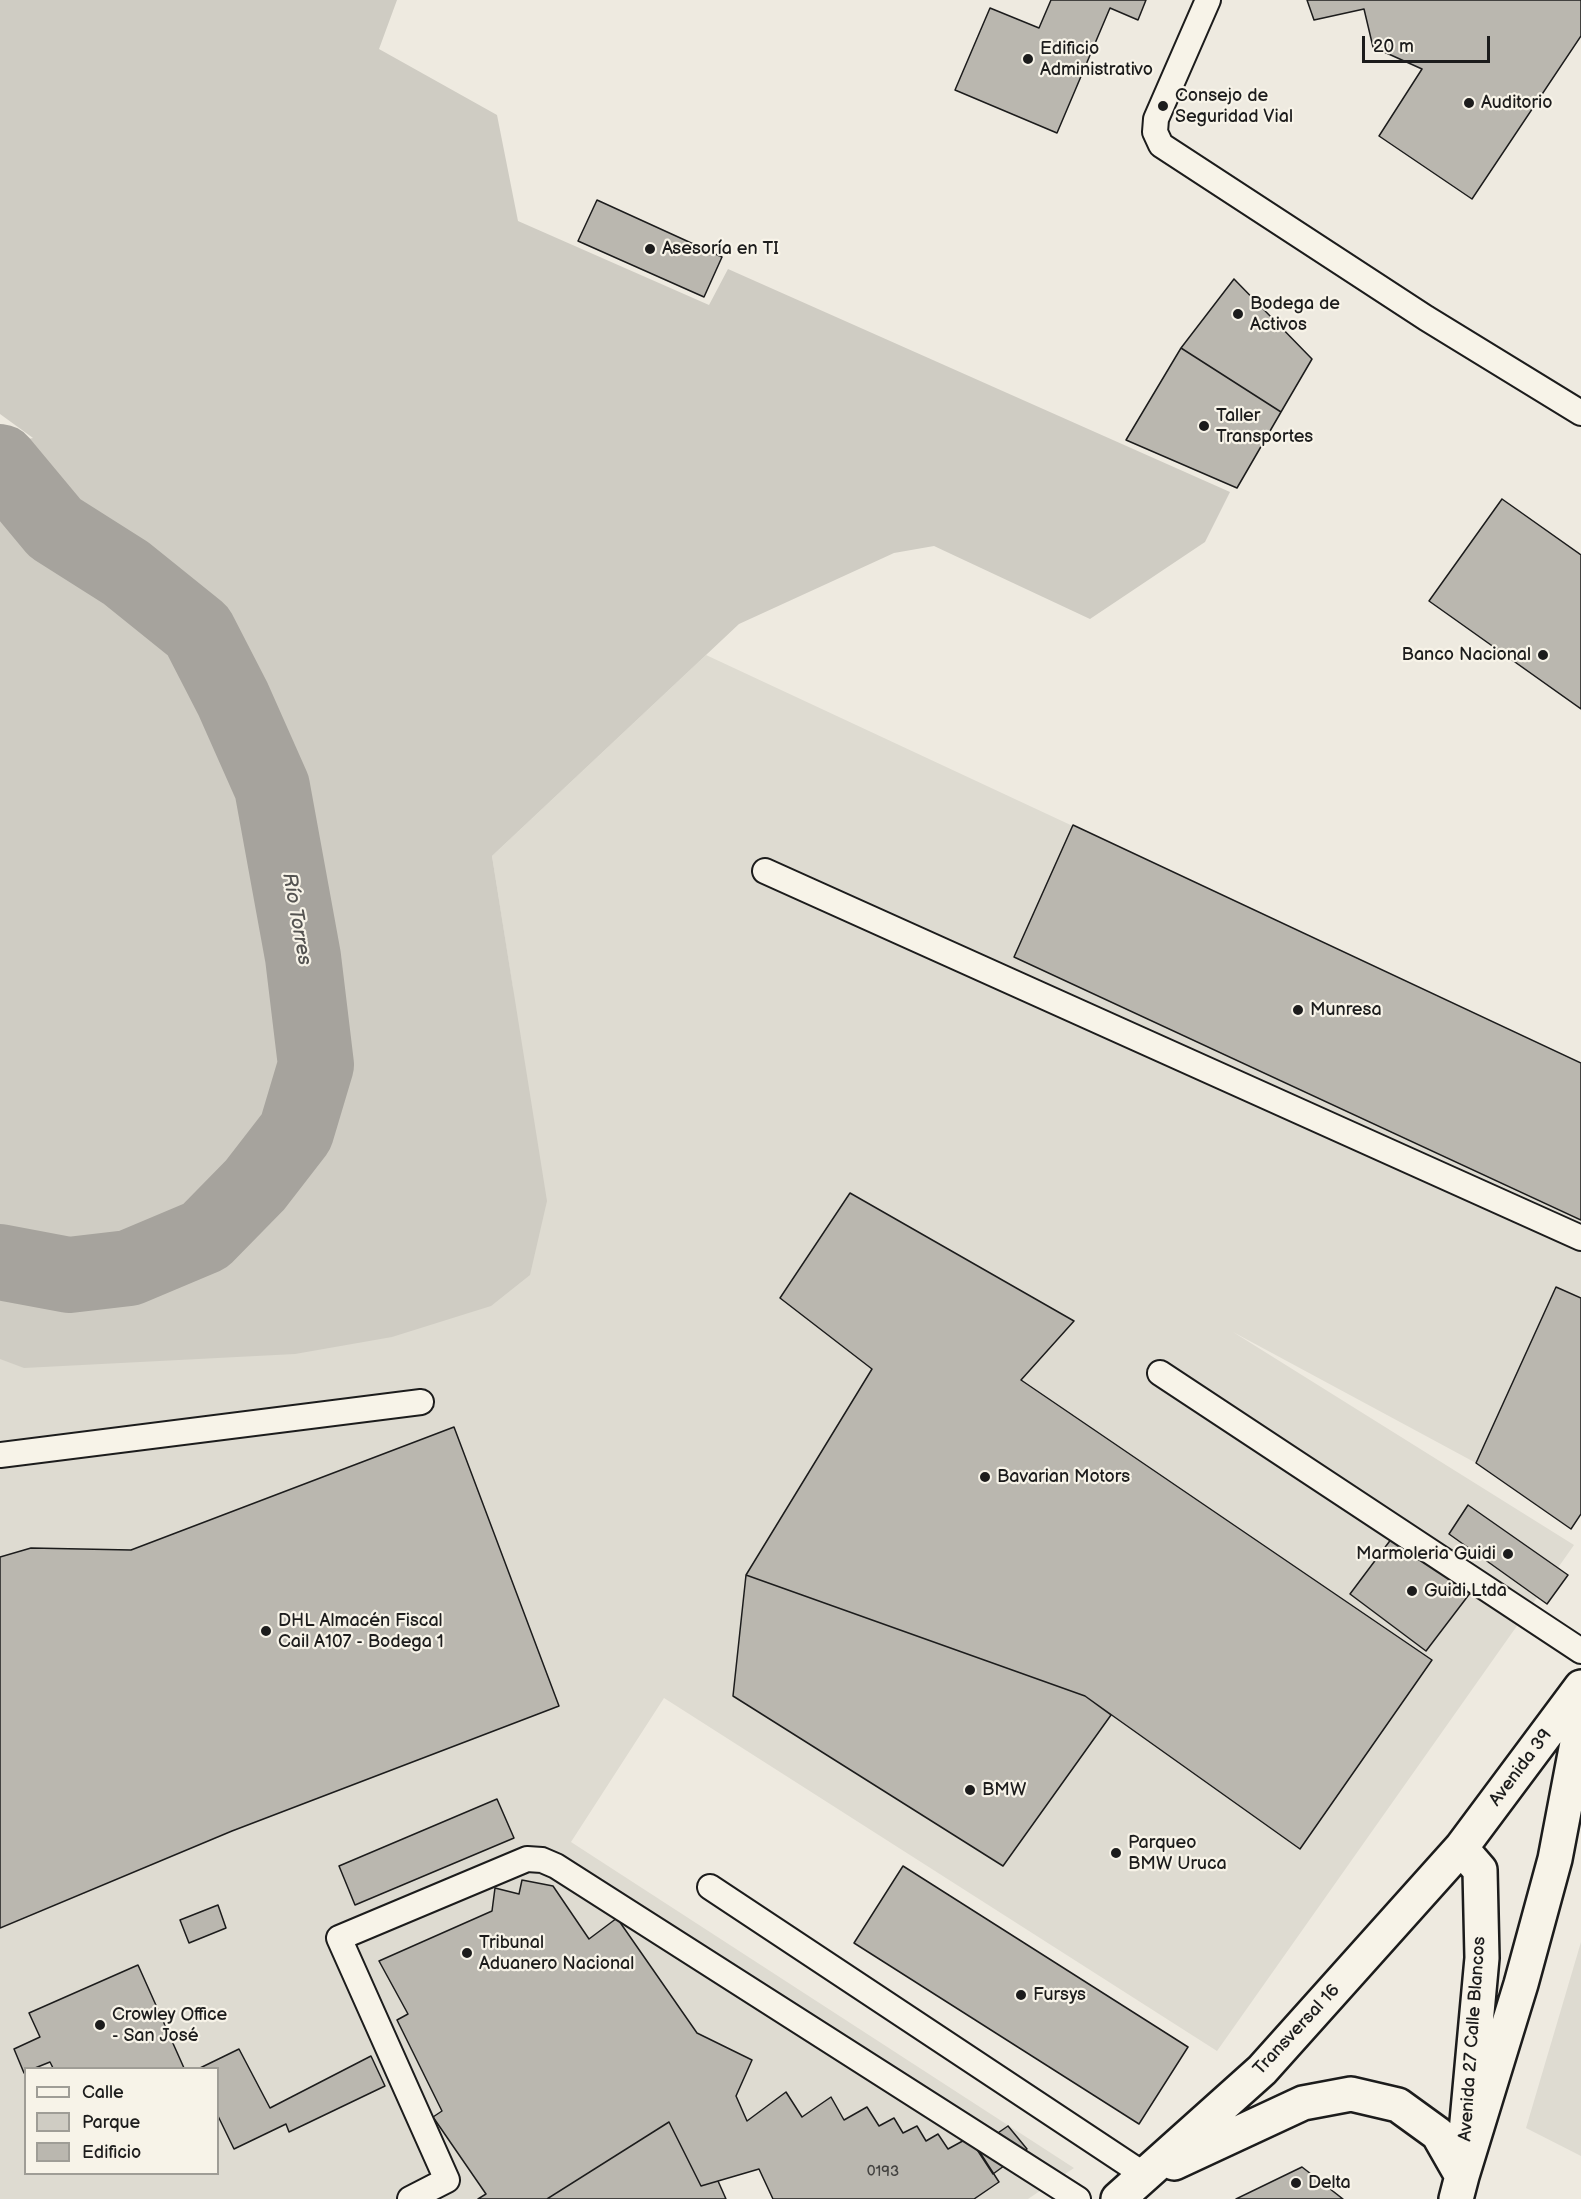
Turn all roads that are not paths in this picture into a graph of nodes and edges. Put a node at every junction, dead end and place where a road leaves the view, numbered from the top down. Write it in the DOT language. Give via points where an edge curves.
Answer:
graph roads {
  1 [pos="1208,0"];
  2 [pos="1581,413"];
  3 [pos="765,871"];
  4 [pos="1581,1238"];
  5 [pos="1160,1373"];
  6 [pos="421,1402"];
  7 [pos="0,1455"];
  8 [pos="1581,1651"];
  9 [pos="1581,1687"];
  10 [pos="1581,1722"];
  11 [pos="1461,1848"];
  12 [pos="710,1887"];
  13 [pos="1146,2176"];
  14 [pos="1459,2187"];
  15 [pos="410,2199"];
  16 [pos="1078,2199"];
  17 [pos="1118,2199"];
  1 -- 2 [label="lane" via="1156,119 1155,132 1161,145 1426,318"];
  3 -- 4 [label="lane"];
  5 -- 8 [label="lane"];
  6 -- 7 [label="lane"];
  9 -- 11 [label="main road, Avenida 39"];
  10 -- 14 [label="main road" via="1555,1859"];
  11 -- 13 [label="main road, Transversal 16" via="1262,2070"];
  11 -- 14 [label="main road, Avenida 27 Calle Blancos" via="1480,1870 1482,1958"];
  12 -- 13 [label="lane"];
  13 -- 14 [label="main road" via="1303,2103 1351,2094 1398,2105 1438,2134"];
  13 -- 17 [label="main road, Transversal 16"];
  15 -- 16 [label="lane" via="447,2180 339,1938 527,1859 556,1866"];
}
